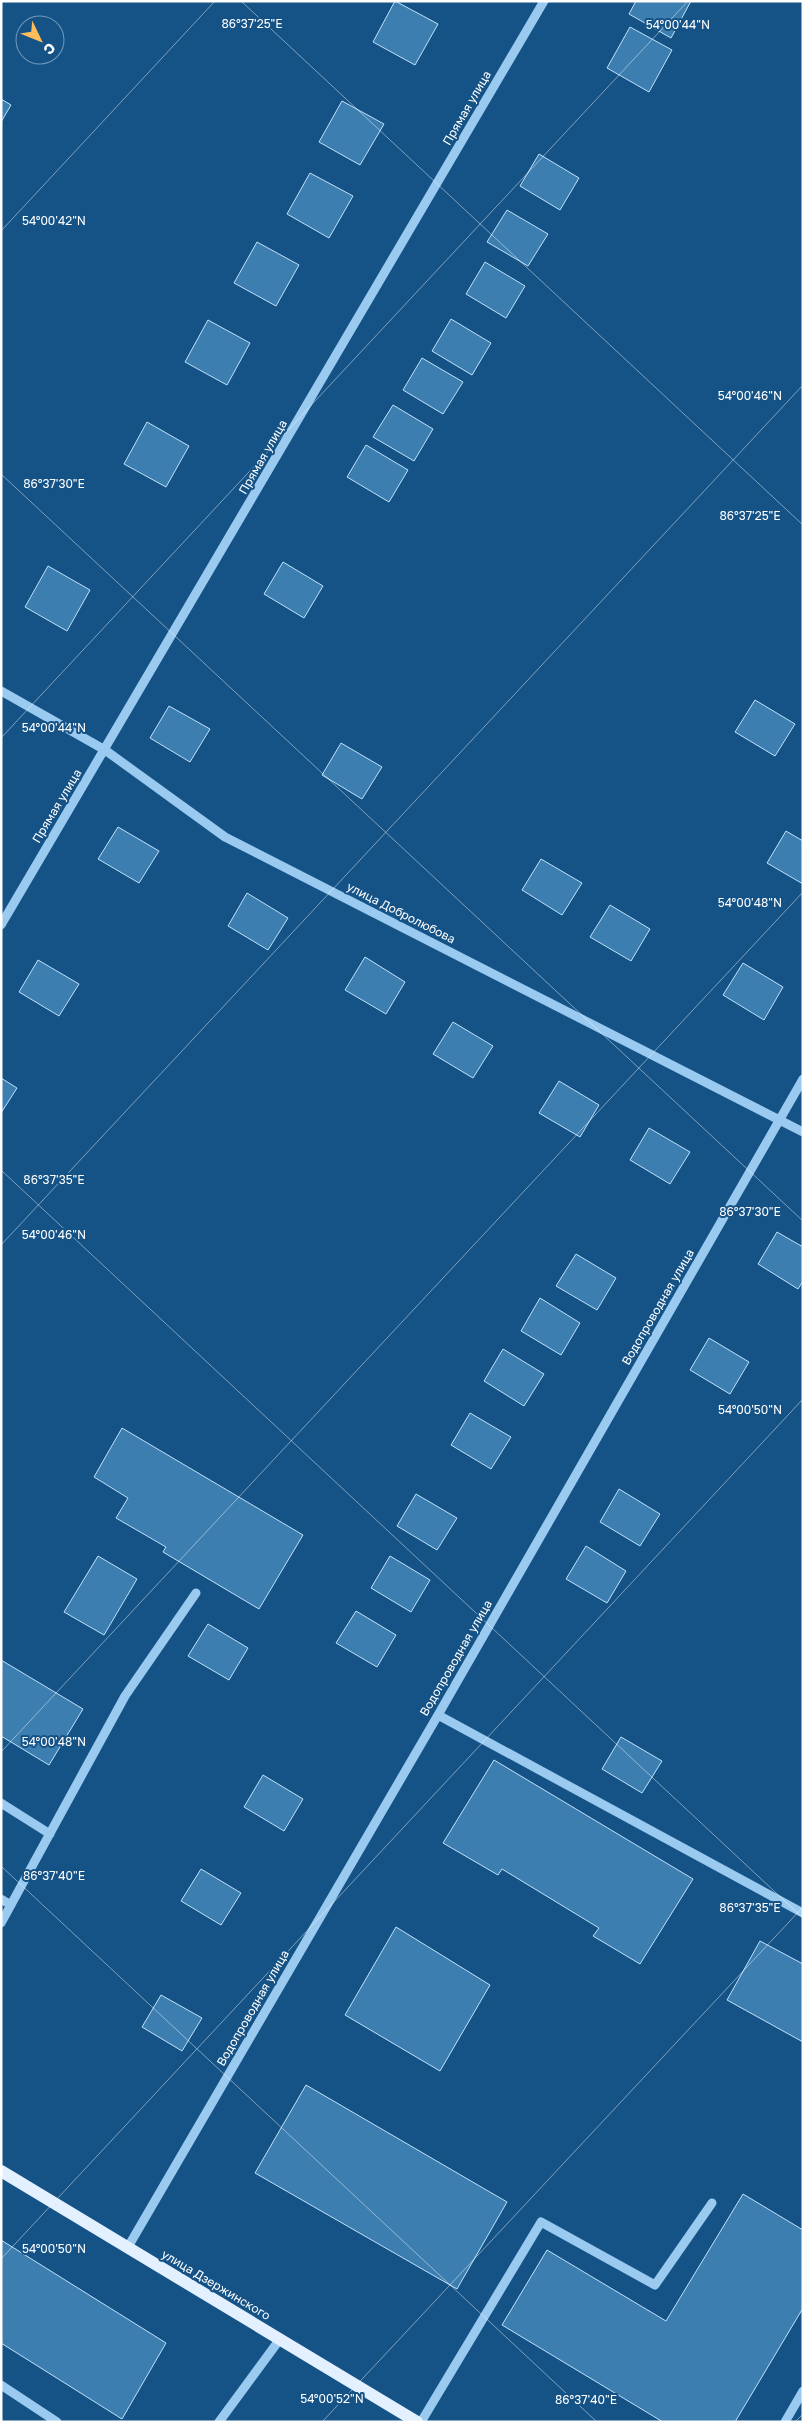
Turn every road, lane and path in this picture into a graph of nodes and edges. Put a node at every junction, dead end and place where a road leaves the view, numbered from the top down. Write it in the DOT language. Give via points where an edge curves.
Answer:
graph roads {
  1 [pos="544,1"];
  2 [pos="1,691"];
  3 [pos="105,750"];
  4 [pos="1,926"];
  5 [pos="803,1079"];
  6 [pos="779,1121"];
  7 [pos="803,1132"];
  8 [pos="196,1593"];
  9 [pos="438,1715"];
  10 [pos="1,1803"];
  11 [pos="50,1834"];
  12 [pos="1,1898"];
  13 [pos="11,1905"];
  14 [pos="803,1913"];
  15 [pos="1,1923"];
  16 [pos="1,2171"];
  17 [pos="712,2203"];
  18 [pos="128,2247"];
  19 [pos="280,2339"];
  20 [pos="1,2385"];
  21 [pos="803,2391"];
  22 [pos="56,2422"];
  23 [pos="219,2422"];
  24 [pos="416,2422"];
  25 [pos="421,2422"];
  26 [pos="784,2422"];
  1 -- 3 [label="street, Прямая улица"];
  2 -- 3 [label="street, улица Добролюбова"];
  3 -- 4 [label="street, Прямая улица"];
  3 -- 6 [label="street, улица Добролюбова" via="225,837"];
  5 -- 6 [label="street, Водопроводная улица"];
  6 -- 7 [label="street, улица Добролюбова"];
  6 -- 9 [label="street, Водопроводная улица"];
  8 -- 11 [label="street" via="125,1696"];
  9 -- 14 [label="street"];
  9 -- 18 [label="street, Водопроводная улица"];
  10 -- 11 [label="street"];
  11 -- 13 [label="street"];
  12 -- 13 [label="street"];
  13 -- 15 [label="street"];
  16 -- 18 [label="main road, улица Дзержинского"];
  17 -- 25 [label="street" via="655,2285 542,2222"];
  18 -- 19 [label="main road, улица Дзержинского"];
  19 -- 23 [label="street"];
  19 -- 24 [label="main road, улица Дзержинского"];
  20 -- 22 [label="street"];
  21 -- 26 [label="street"];
}
